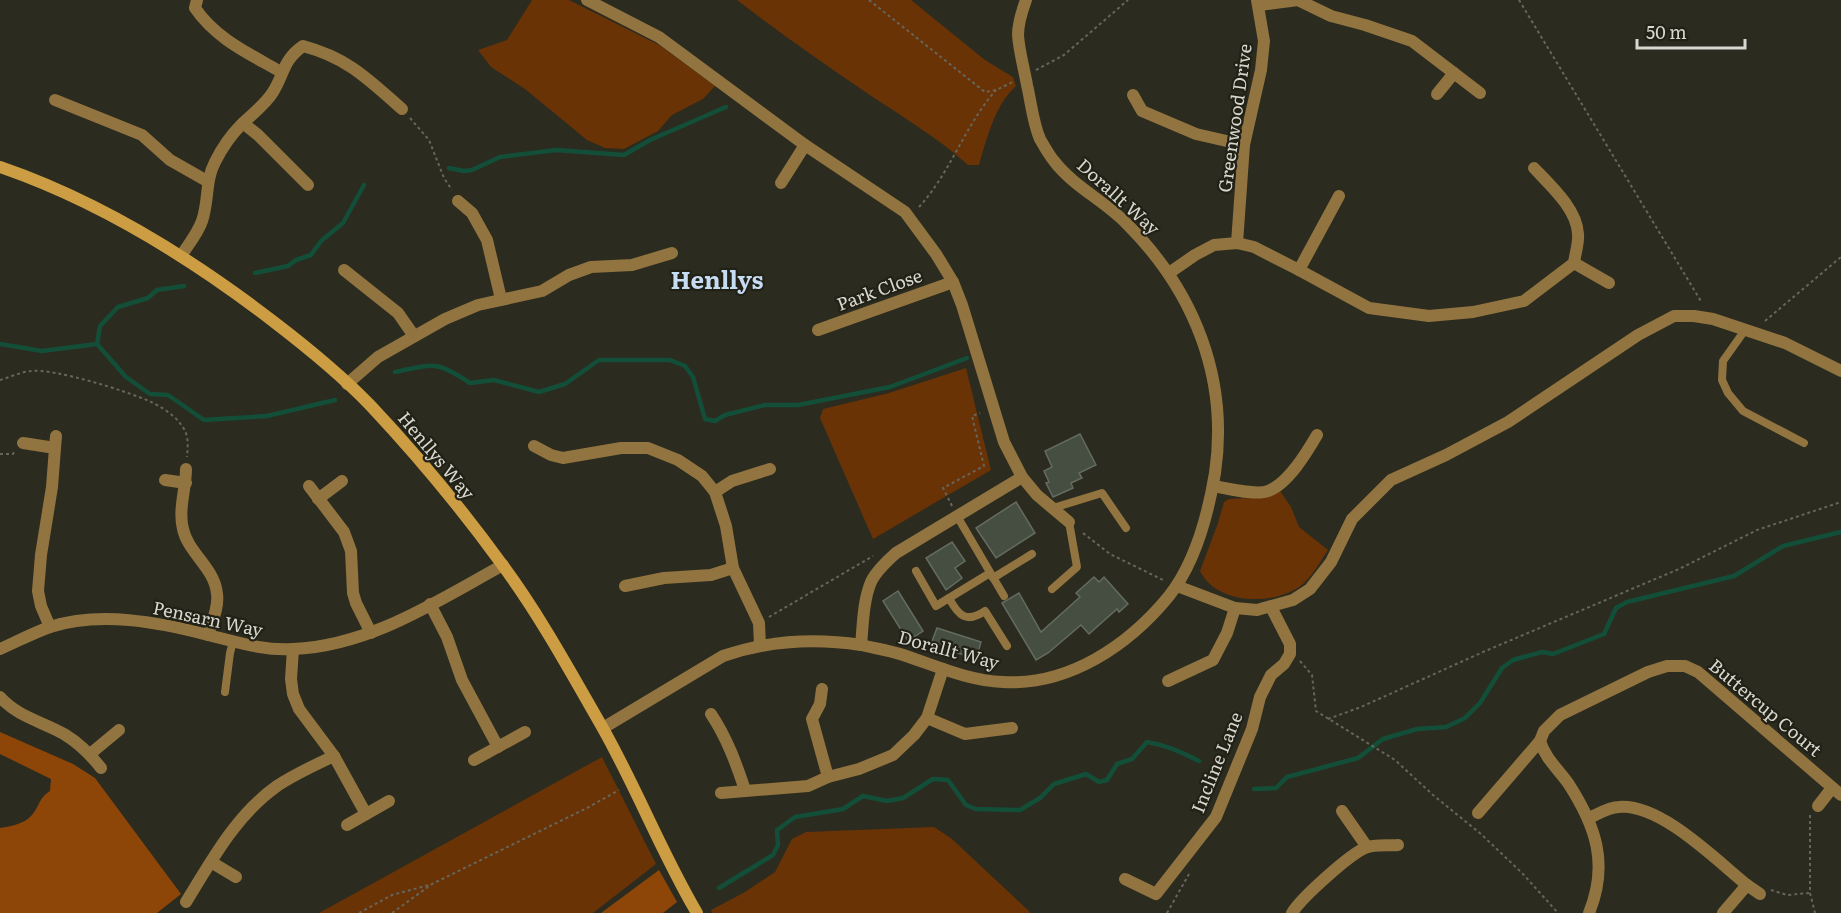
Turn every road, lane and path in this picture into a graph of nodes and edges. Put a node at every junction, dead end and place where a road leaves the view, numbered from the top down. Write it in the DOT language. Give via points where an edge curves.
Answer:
graph roads {
  1 [pos="197,0"];
  2 [pos="587,0"];
  3 [pos="869,0"];
  4 [pos="1026,0"];
  5 [pos="1128,0"];
  6 [pos="1519,0"];
  7 [pos="1258,2"];
  8 [pos="281,72"];
  9 [pos="1454,74"];
  10 [pos="1026,76"];
  11 [pos="996,90"];
  12 [pos="1480,93"];
  13 [pos="1437,94"];
  14 [pos="1133,95"];
  15 [pos="55,100"];
  16 [pos="402,110"];
  17 [pos="243,123"];
  18 [pos="805,145"];
  19 [pos="1244,145"];
  20 [pos="0,167"];
  21 [pos="1534,168"];
  22 [pos="207,181"];
  23 [pos="781,183"];
  24 [pos="308,185"];
  25 [pos="1339,196"];
  26 [pos="458,201"];
  27 [pos="910,218"];
  28 [pos="1237,243"];
  29 [pos="672,253"];
  30 [pos="181,256"];
  31 [pos="1841,257"];
  32 [pos="1574,263"];
  33 [pos="344,270"];
  34 [pos="1299,270"];
  35 [pos="1170,273"];
  36 [pos="953,282"];
  37 [pos="1609,283"];
  38 [pos="501,299"];
  39 [pos="1703,317"];
  40 [pos="818,330"];
  41 [pos="1749,331"];
  42 [pos="414,336"];
  43 [pos="1841,371"];
  44 [pos="0,380"];
  45 [pos="347,384"];
  46 [pos="993,407"];
  47 [pos="1317,435"];
  48 [pos="22,443"];
  49 [pos="1804,443"];
  50 [pos="534,446"];
  51 [pos="770,468"];
  52 [pos="186,469"];
  53 [pos="1022,477"];
  54 [pos="165,480"];
  55 [pos="342,480"];
  56 [pos="186,483"];
  57 [pos="309,486"];
  58 [pos="1213,486"];
  59 [pos="716,492"];
  60 [pos="318,499"];
  61 [pos="1841,502"];
  62 [pos="1053,508"];
  63 [pos="957,516"];
  64 [pos="1069,522"];
  65 [pos="1126,528"];
  66 [pos="1032,554"];
  67 [pos="891,558"];
  68 [pos="503,565"];
  69 [pos="733,568"];
  70 [pos="916,571"];
  71 [pos="992,575"];
  72 [pos="625,586"];
  73 [pos="1177,586"];
  74 [pos="1052,589"];
  75 [pos="1004,596"];
  76 [pos="949,598"];
  77 [pos="430,604"];
  78 [pos="1271,607"];
  79 [pos="1235,608"];
  80 [pos="759,623"];
  81 [pos="50,627"];
  82 [pos="371,633"];
  83 [pos="208,635"];
  84 [pos="233,642"];
  85 [pos="861,645"];
  86 [pos="760,646"];
  87 [pos="1007,646"];
  88 [pos="0,649"];
  89 [pos="292,649"];
  90 [pos="1290,654"];
  91 [pos="944,669"];
  92 [pos="1168,681"];
  93 [pos="822,689"];
  94 [pos="225,692"];
  95 [pos="0,697"];
  96 [pos="711,714"];
  97 [pos="927,718"];
  98 [pos="1328,719"];
  99 [pos="603,728"];
  100 [pos="1012,728"];
  101 [pos="119,730"];
  102 [pos="525,732"];
  103 [pos="1540,741"];
  104 [pos="498,747"];
  105 [pos="90,754"];
  106 [pos="334,756"];
  107 [pos="474,760"];
  108 [pos="101,768"];
  109 [pos="828,777"];
  110 [pos="631,783"];
  111 [pos="745,790"];
  112 [pos="1837,791"];
  113 [pos="721,794"];
  114 [pos="389,801"];
  115 [pos="1818,806"];
  116 [pos="1341,811"];
  117 [pos="1478,813"];
  118 [pos="366,814"];
  119 [pos="1589,818"];
  120 [pos="347,825"];
  121 [pos="1398,845"];
  122 [pos="1367,847"];
  123 [pos="211,862"];
  124 [pos="236,877"];
  125 [pos="1125,879"];
  126 [pos="432,884"];
  127 [pos="1755,890"];
  128 [pos="1810,893"];
  129 [pos="186,902"];
  130 [pos="359,913"];
  131 [pos="392,913"];
  132 [pos="697,913"];
  133 [pos="1292,913"];
  134 [pos="1558,913"];
  135 [pos="1588,913"];
  136 [pos="1723,913"];
  137 [pos="1815,913"];
  1 -- 8 [label="street" via="195,8 218,35"];
  2 -- 18 [label="street" via="659,37"];
  3 -- 11 [label="path" via="972,83 985,92"];
  4 -- 10 [label="street, Dorallt Way" via="1018,33"];
  5 -- 10 [label="path" via="1064,54"];
  6 -- 39 [label="path" via="1703,305"];
  7 -- 9 [label="street" via="1298,0 1330,16 1412,41"];
  7 -- 19 [label="street, Greenwood Drive" via="1264,41"];
  8 -- 16 [label="street" via="292,54 303,46 316,50 343,61"];
  8 -- 17 [label="street" via="274,91"];
  9 -- 12 [label="street"];
  9 -- 13 [label="street"];
  10 -- 11 [label="path"];
  10 -- 35 [label="street, Dorallt Way" via="1040,138 1054,161 1125,221"];
  11 -- 27 [label="path" via="969,126 928,197"];
  14 -- 19 [label="street" via="1142,111 1196,134"];
  15 -- 22 [label="street" via="142,135 170,160"];
  16 -- 26 [label="path" via="429,140"];
  17 -- 22 [label="street" via="229,138"];
  17 -- 24 [label="street"];
  18 -- 23 [label="street"];
  18 -- 27 [label="street" via="891,201"];
  19 -- 28 [label="street, Greenwood Drive"];
  20 -- 30 [label="street, Henllys Way" via="95,208"];
  21 -- 32 [label="street" via="1572,214 1578,234"];
  22 -- 30 [label="street" via="202,223"];
  25 -- 34 [label="street"];
  26 -- 38 [label="street" via="472,213 487,240"];
  27 -- 36 [label="street"];
  28 -- 34 [label="street" via="1254,247"];
  28 -- 35 [label="street" via="1214,245"];
  29 -- 38 [label="street" via="632,265 591,267 542,291"];
  30 -- 45 [label="street, Henllys Way" via="278,325"];
  31 -- 41 [label="path"];
  32 -- 34 [label="street" via="1524,301 1429,316 1369,308"];
  32 -- 37 [label="street"];
  33 -- 42 [label="street" via="398,313"];
  35 -- 58 [label="street, Dorallt Way" via="1196,323 1213,378 1217,412"];
  36 -- 40 [label="street, Park Close"];
  36 -- 46 [label="street"];
  38 -- 42 [label="street" via="445,319"];
  39 -- 41 [label="street"];
  39 -- 78 [label="street" via="1674,316 1638,335 1508,422 1391,480 1352,519 1331,562 1310,589"];
  41 -- 43 [label="street" via="1785,343"];
  41 -- 49 [label="lane" via="1723,361 1722,380 1728,393 1743,411"];
  42 -- 45 [label="street" via="378,357"];
  44 -- 52 [label="path" via="32,371 49,372 151,402 183,427 188,443"];
  45 -- 68 [label="street, Henllys Way" via="435,477"];
  46 -- 53 [label="street" via="1004,442"];
  46 -- 63 [label="path" via="972,416 984,466 943,488"];
  47 -- 58 [label="street" via="1288,477 1268,491"];
  48 -- 81 [label="street" via="56,442 38,591"];
  50 -- 59 [label="street" via="563,458 621,448 648,448 678,460 702,476"];
  51 -- 59 [label="street" via="732,481"];
  52 -- 56 [label="street"];
  53 -- 62 [label="street"];
  53 -- 63 [label="street"];
  54 -- 56 [label="street"];
  55 -- 60 [label="street"];
  56 -- 83 [label="street" via="183,532 211,575 218,595"];
  57 -- 60 [label="street"];
  58 -- 73 [label="street, Dorallt Way" via="1195,549"];
  59 -- 69 [label="street"];
  60 -- 82 [label="street" via="344,532 351,551 353,593"];
  61 -- 98 [label="path" via="1757,530 1679,569"];
  62 -- 64 [label="street"];
  62 -- 65 [label="lane" via="1102,493"];
  63 -- 67 [label="street"];
  63 -- 71 [label="lane"];
  64 -- 73 [label="path" via="1110,554"];
  64 -- 74 [label="lane" via="1077,567"];
  66 -- 71 [label="lane"];
  67 -- 80 [label="path" via="878,553"];
  67 -- 85 [label="street" via="871,582"];
  68 -- 77 [label="street, Pensarn Way"];
  68 -- 99 [label="street, Henllys Way"];
  69 -- 72 [label="street" via="711,575"];
  69 -- 80 [label="street"];
  70 -- 76 [label="lane" via="936,606"];
  71 -- 75 [label="lane"];
  71 -- 76 [label="lane"];
  73 -- 79 [label="street"];
  73 -- 91 [label="street, Dorallt Way" via="1132,636 1065,674 1004,682"];
  76 -- 87 [label="lane" via="964,616 971,618 984,612"];
  77 -- 82 [label="street, Pensarn Way"];
  77 -- 104 [label="street" via="462,680"];
  78 -- 79 [label="street"];
  78 -- 90 [label="street" via="1290,644"];
  79 -- 92 [label="street" via="1213,660"];
  80 -- 86 [label="street"];
  81 -- 83 [label="street, Pensarn Way" via="109,619 174,626"];
  81 -- 88 [label="street, Pensarn Way"];
  82 -- 89 [label="street, Pensarn Way" via="337,644"];
  83 -- 84 [label="street, Pensarn Way"];
  84 -- 89 [label="street, Pensarn Way" via="272,650"];
  84 -- 94 [label="lane"];
  85 -- 86 [label="street, Dorallt Way" via="833,641"];
  85 -- 91 [label="street, Dorallt Way"];
  86 -- 99 [label="street, Dorallt Way" via="723,656"];
  89 -- 106 [label="street" via="293,694 299,709"];
  90 -- 98 [label="path" via="1312,675 1316,711"];
  90 -- 125 [label="street, Incline Lane" via="1271,675 1260,697 1252,729 1216,818 1156,894"];
  91 -- 97 [label="street"];
  93 -- 109 [label="street" via="812,719"];
  95 -- 105 [label="street" via="8,706 62,733"];
  96 -- 111 [label="street" via="723,732"];
  97 -- 100 [label="street" via="965,734"];
  97 -- 109 [label="street" via="893,755"];
  98 -- 134 [label="path" via="1395,760 1481,834"];
  99 -- 110 [label="street, Henllys Way"];
  101 -- 105 [label="street"];
  102 -- 104 [label="street"];
  103 -- 112 [label="street, Buttercup Court" via="1560,715 1581,703 1657,669 1685,666 1698,672"];
  103 -- 117 [label="street, Buttercup Court"];
  103 -- 119 [label="street"];
  104 -- 107 [label="street"];
  105 -- 108 [label="street"];
  106 -- 118 [label="street"];
  106 -- 123 [label="street" via="258,801"];
  109 -- 111 [label="street" via="785,790"];
  110 -- 126 [label="path"];
  110 -- 132 [label="street, Henllys Way"];
  111 -- 113 [label="street"];
  112 -- 115 [label="street"];
  114 -- 118 [label="street"];
  115 -- 128 [label="path" via="1810,808"];
  116 -- 122 [label="street"];
  118 -- 120 [label="street"];
  119 -- 127 [label="street" via="1617,806 1655,814"];
  119 -- 135 [label="street" via="1599,880"];
  121 -- 122 [label="street"];
  122 -- 133 [label="street" via="1313,889"];
  123 -- 124 [label="street"];
  123 -- 129 [label="street"];
  126 -- 130 [label="path" via="393,895"];
  126 -- 131 [label="path"];
  127 -- 128 [label="path" via="1787,895"];
  127 -- 136 [label="street"];
  128 -- 137 [label="path"];
}
